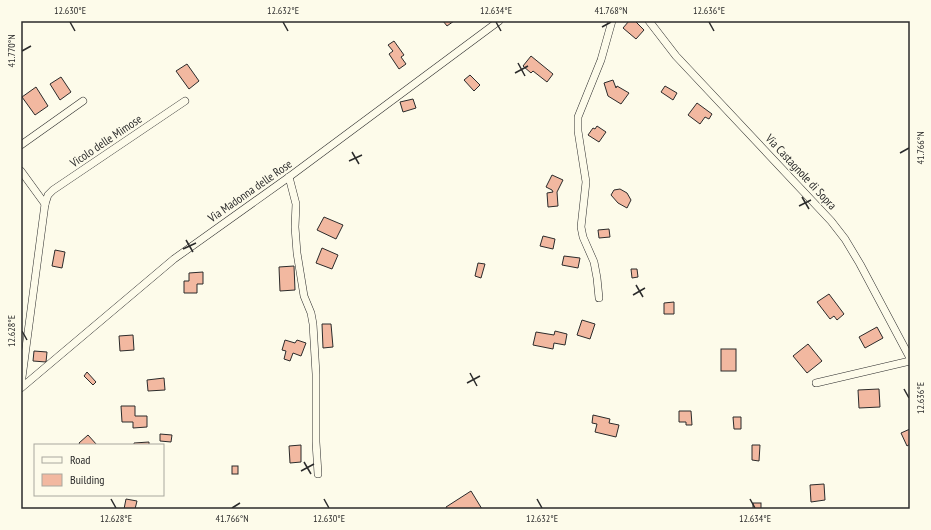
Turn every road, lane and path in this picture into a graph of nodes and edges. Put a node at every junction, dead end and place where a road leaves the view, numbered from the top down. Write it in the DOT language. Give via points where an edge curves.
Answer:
graph roads {
  1 [pos="499,21"];
  2 [pos="612,21"];
  3 [pos="650,21"];
  4 [pos="83,101"];
  5 [pos="185,101"];
  6 [pos="21,145"];
  7 [pos="21,171"];
  8 [pos="290,177"];
  9 [pos="45,204"];
  10 [pos="599,298"];
  11 [pos="910,358"];
  12 [pos="910,361"];
  13 [pos="816,383"];
  14 [pos="21,387"];
  15 [pos="318,474"];
  1 -- 8 [label="street, Via Madonna delle Rose"];
  2 -- 10 [label="street" via="578,116 586,182 581,227 594,262"];
  3 -- 11 [label="street, Via Castagnole di Sopra" via="676,56 845,239"];
  4 -- 6 [label="street"];
  5 -- 9 [label="street, Vicolo delle Mimose" via="53,190"];
  7 -- 9 [label="street"];
  8 -- 14 [label="street, Via Madonna delle Rose" via="165,266"];
  8 -- 15 [label="street" via="296,204 297,253 304,296 313,324"];
  9 -- 14 [label="street, Vicolo delle Mimose"];
  12 -- 13 [label="street"];
}
